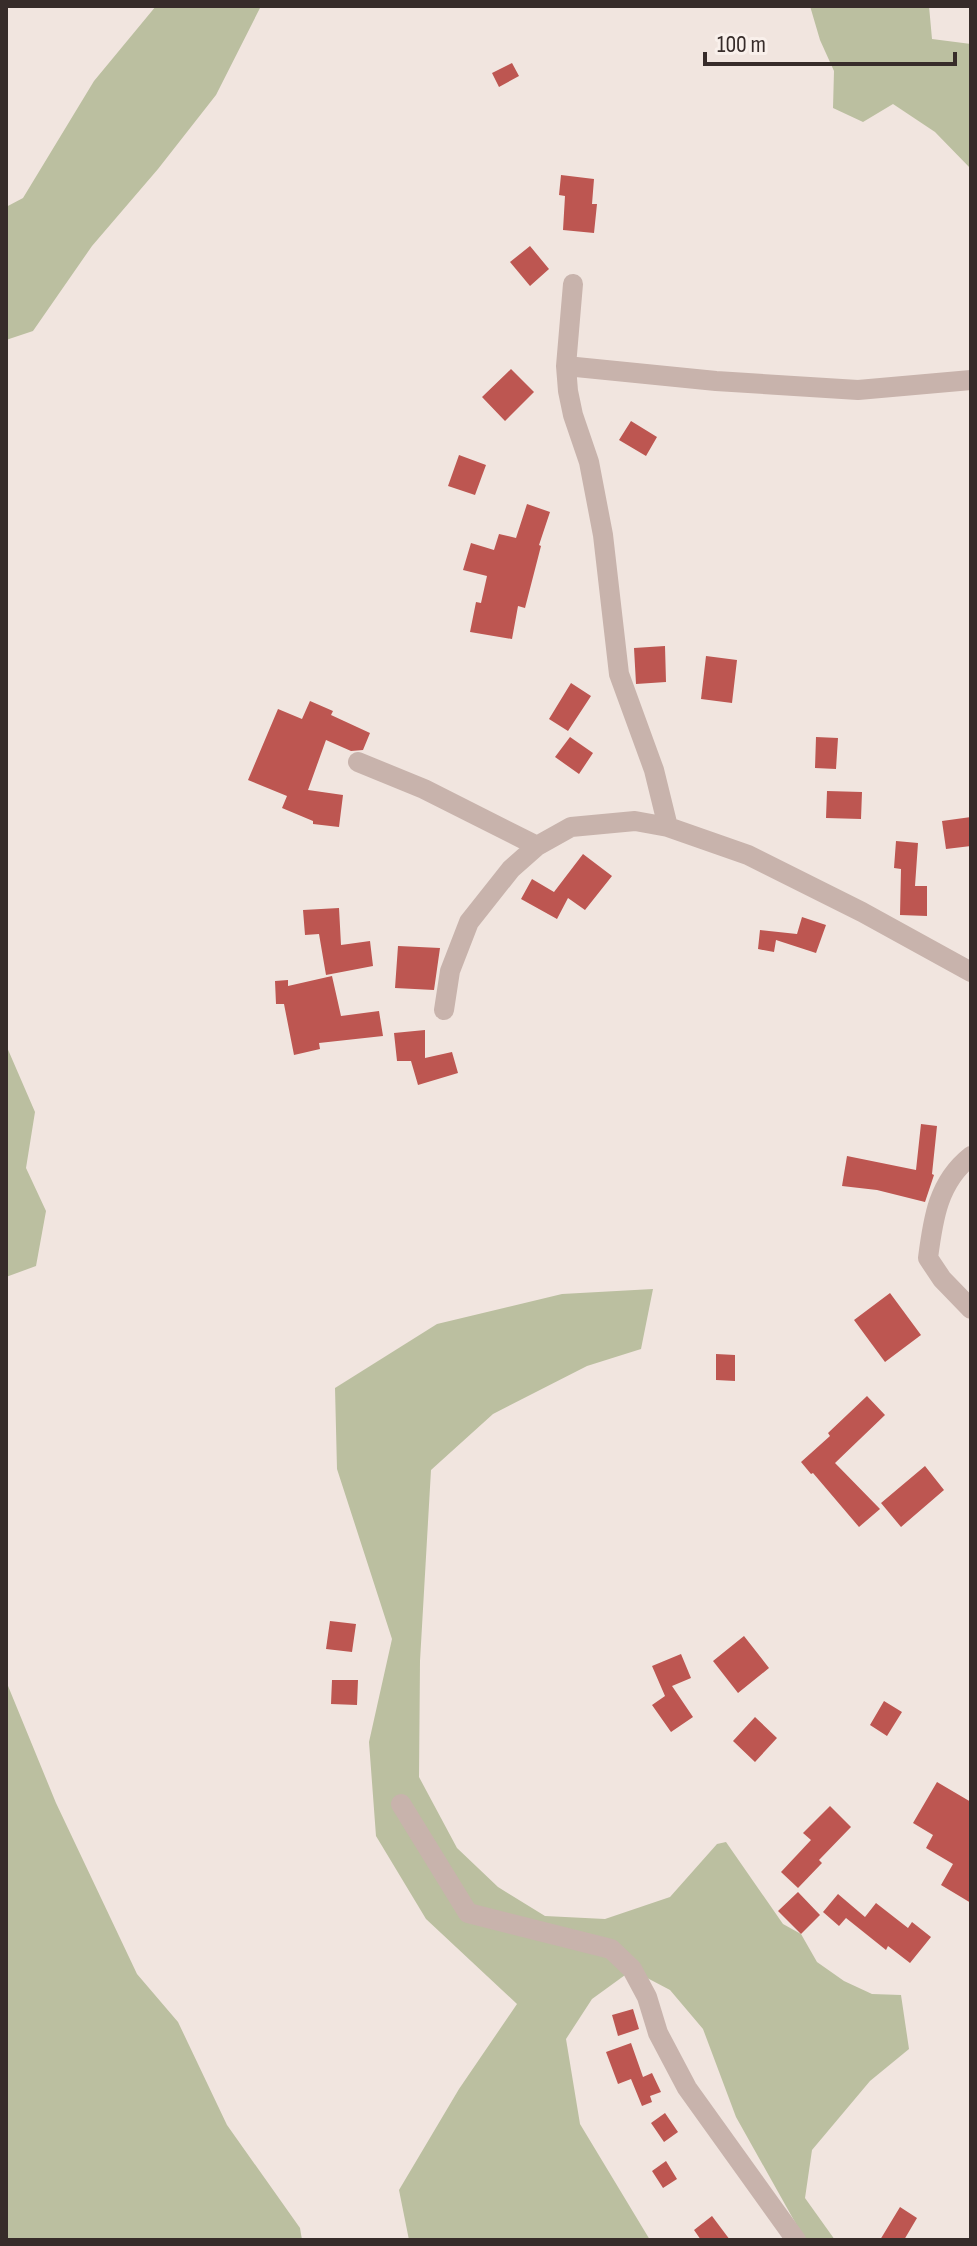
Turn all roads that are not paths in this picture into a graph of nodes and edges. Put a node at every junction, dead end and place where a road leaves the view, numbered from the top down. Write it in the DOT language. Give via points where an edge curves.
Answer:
graph roads {
  1 [pos="573,284"];
  2 [pos="566,366"];
  3 [pos="971,380"];
  4 [pos="358,762"];
  5 [pos="668,827"];
  6 [pos="537,846"];
  7 [pos="971,972"];
  8 [pos="444,1010"];
  9 [pos="971,1156"];
  10 [pos="971,1309"];
  11 [pos="401,1804"];
  12 [pos="796,2240"];
  1 -- 2 [label="street"];
  2 -- 3 [label="street" via="858,390"];
  2 -- 5 [label="street" via="603,535 619,674 654,770"];
  4 -- 6 [label="street"];
  5 -- 6 [label="street" via="635,821 571,827"];
  5 -- 7 [label="street" via="748,855"];
  6 -- 8 [label="street" via="511,869 469,922 450,971"];
  9 -- 10 [label="street" via="954,1170 938,1202 928,1258"];
  11 -- 12 [label="street" via="468,1913 611,1949 632,1969 687,2088"];
}
